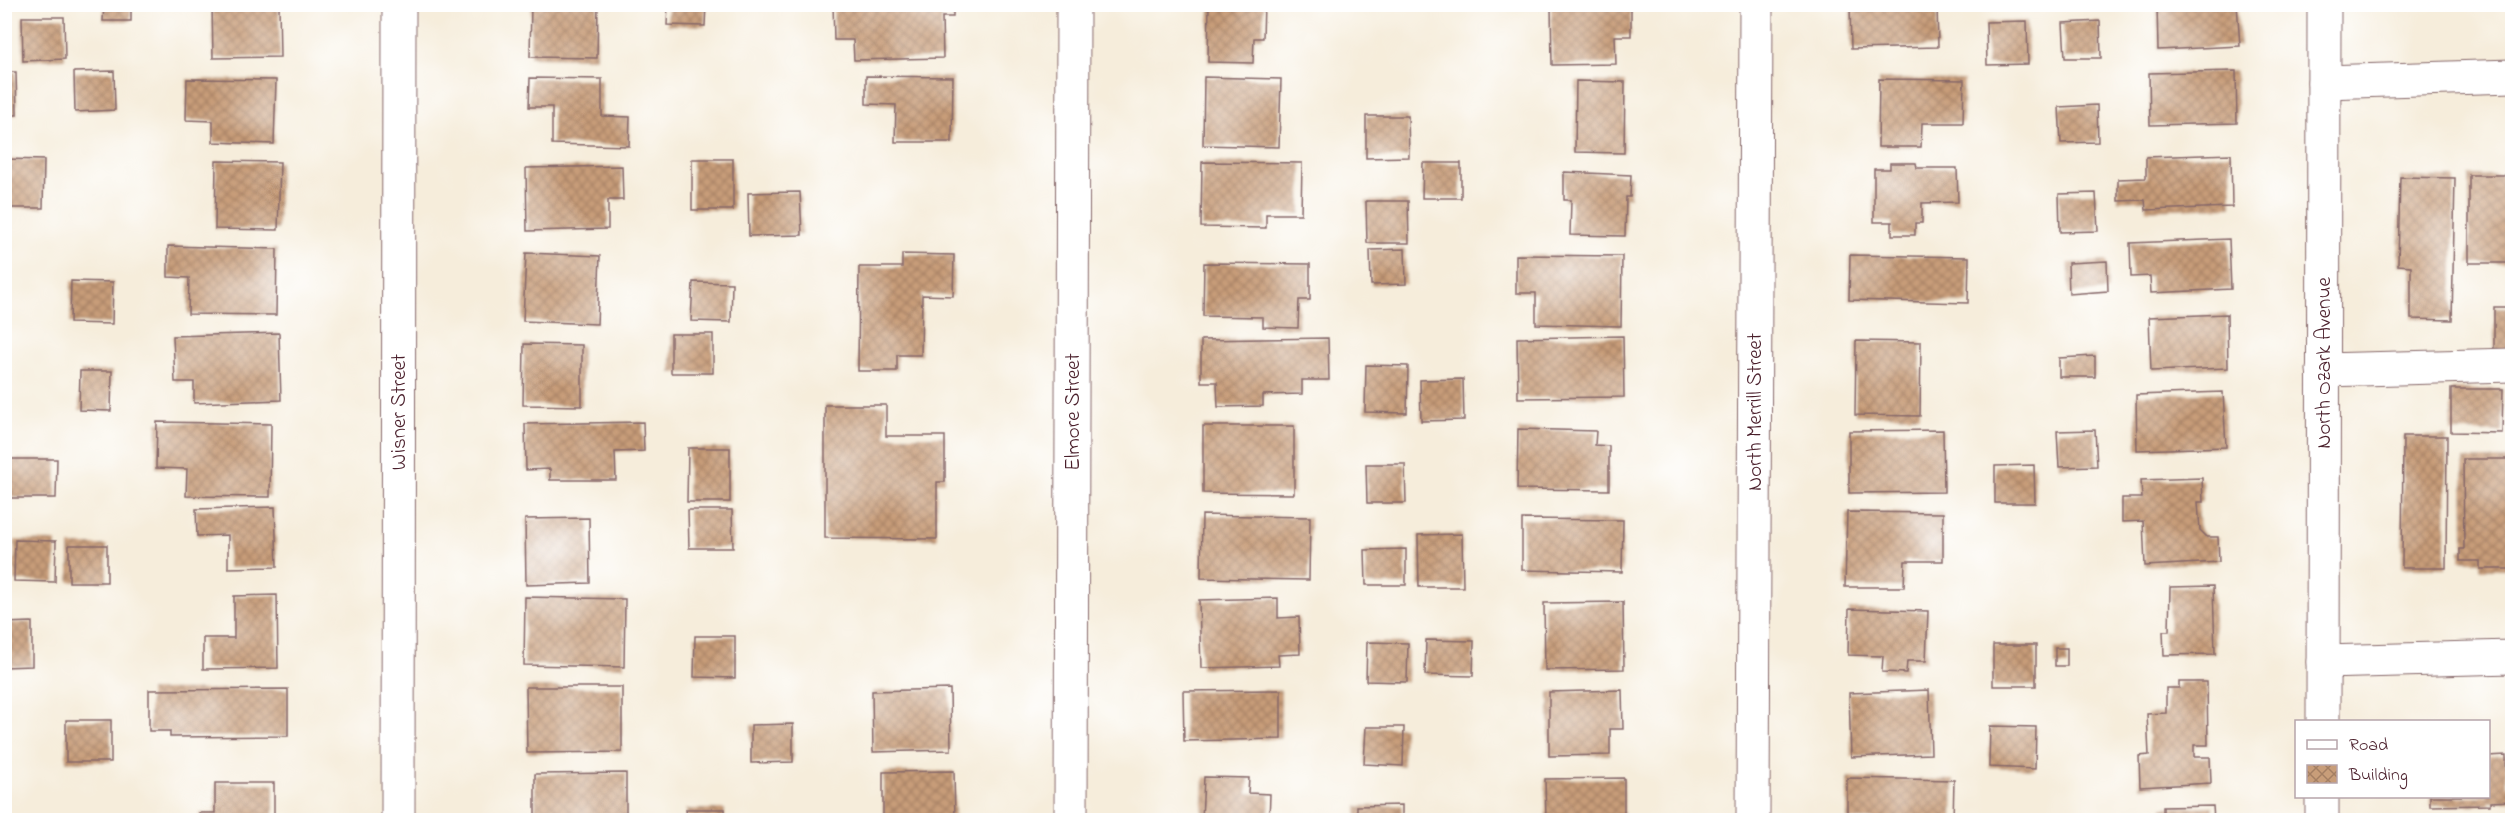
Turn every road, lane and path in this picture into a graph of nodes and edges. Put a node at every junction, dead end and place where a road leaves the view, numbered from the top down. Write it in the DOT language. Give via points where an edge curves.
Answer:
graph roads {
  1 [pos="399,4"];
  2 [pos="1073,4"];
  3 [pos="1756,4"];
  4 [pos="2324,4"];
  5 [pos="2512,76"];
  6 [pos="2324,82"];
  7 [pos="2512,365"];
  8 [pos="2323,370"];
  9 [pos="2512,657"];
  10 [pos="2323,662"];
  11 [pos="2323,720"];
  12 [pos="2322,798"];
  13 [pos="398,820"];
  14 [pos="1071,820"];
  15 [pos="1753,820"];
  16 [pos="2322,820"];
  1 -- 13 [label="street, Wisner Street"];
  2 -- 14 [label="street, Elmore Street"];
  3 -- 15 [label="street, North Merrill Street"];
  4 -- 6 [label="street, North Ozark Avenue"];
  5 -- 6 [label="street"];
  6 -- 8 [label="street, North Ozark Avenue"];
  7 -- 8 [label="street"];
  8 -- 10 [label="street, North Ozark Avenue"];
  9 -- 10 [label="street"];
  10 -- 11 [label="street, North Ozark Avenue"];
  12 -- 16 [label="street"];
}
